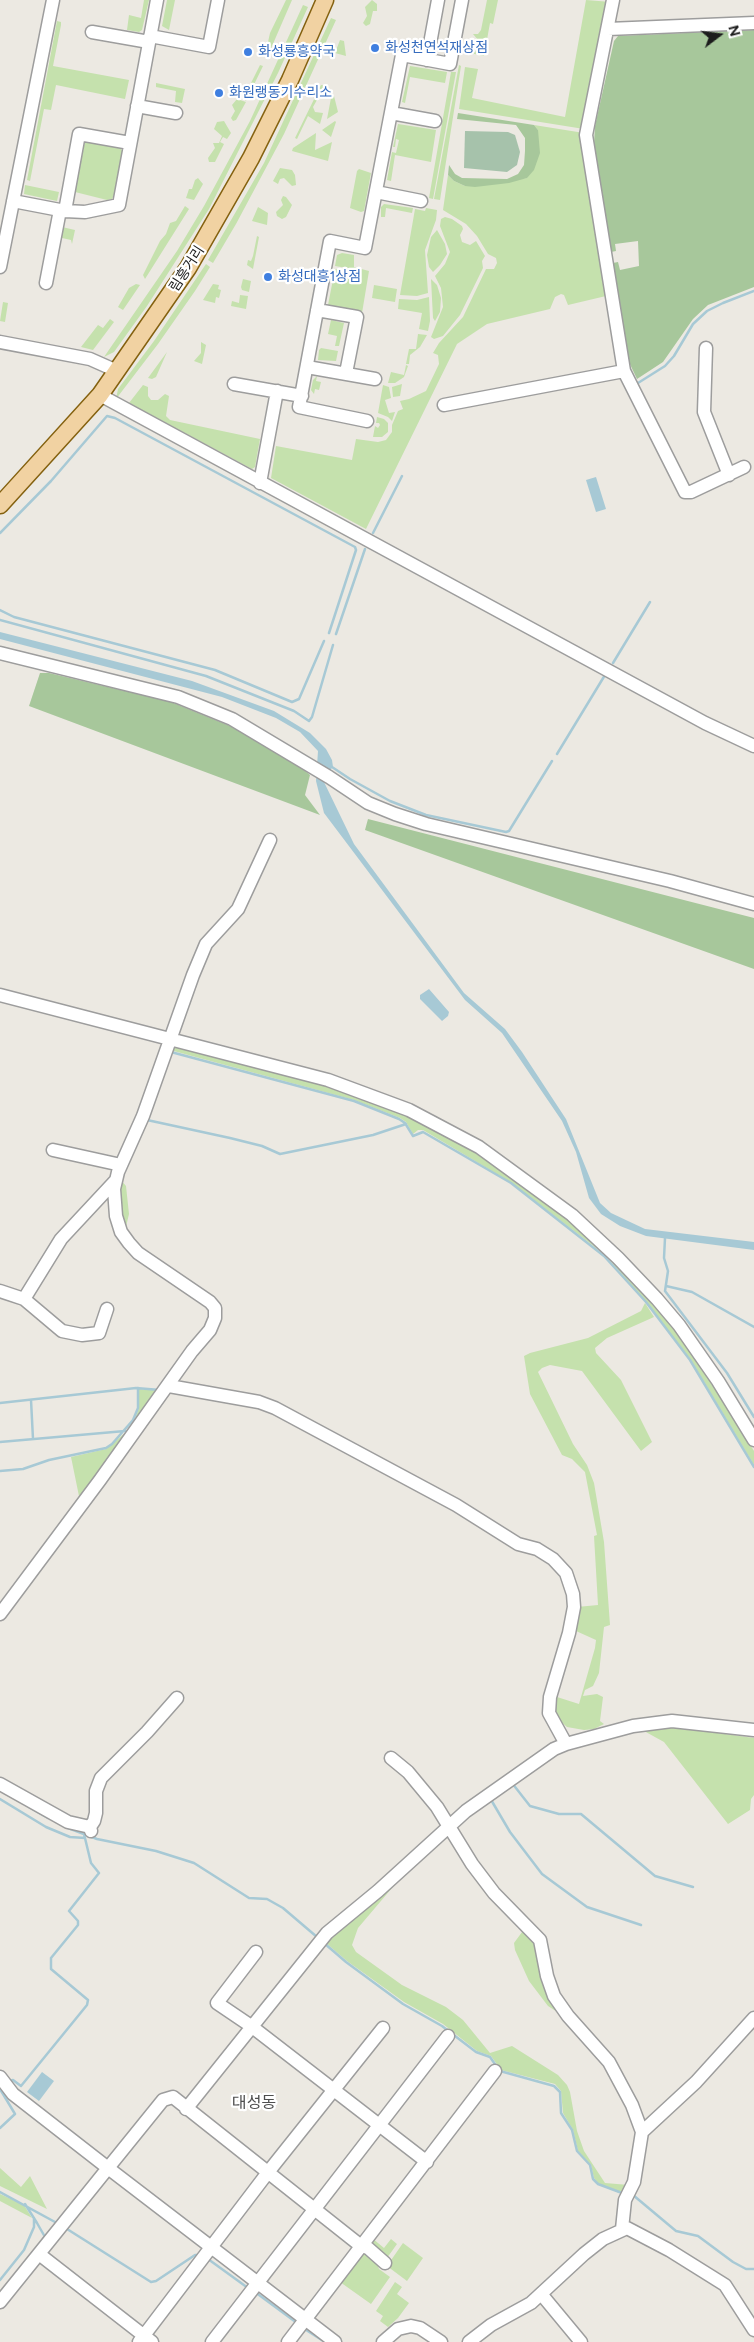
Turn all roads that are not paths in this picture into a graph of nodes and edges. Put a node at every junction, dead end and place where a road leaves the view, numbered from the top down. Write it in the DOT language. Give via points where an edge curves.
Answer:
graph roads {
  1 [pos="52,0"];
  2 [pos="157,0"];
  3 [pos="218,0"];
  4 [pos="324,0"];
  5 [pos="438,0"];
  6 [pos="462,0"];
  7 [pos="613,0"];
  8 [pos="754,23"];
  9 [pos="608,29"];
  10 [pos="92,32"];
  11 [pos="150,39"];
  12 [pos="427,60"];
  13 [pos="137,106"];
  14 [pos="176,113"];
  15 [pos="391,113"];
  16 [pos="435,121"];
  17 [pos="130,143"];
  18 [pos="376,192"];
  19 [pos="13,201"];
  20 [pos="421,201"];
  21 [pos="62,210"];
  22 [pos="0,267"];
  23 [pos="46,283"];
  24 [pos="318,310"];
  25 [pos="0,342"];
  26 [pos="706,348"];
  27 [pos="307,366"];
  28 [pos="117,371"];
  29 [pos="624,371"];
  30 [pos="346,373"];
  31 [pos="375,379"];
  32 [pos="234,384"];
  33 [pos="278,391"];
  34 [pos="100,395"];
  35 [pos="302,396"];
  36 [pos="444,405"];
  37 [pos="367,421"];
  38 [pos="744,468"];
  39 [pos="729,475"];
  40 [pos="260,483"];
  41 [pos="0,505"];
  42 [pos="0,653"];
  43 [pos="754,746"];
  44 [pos="270,840"];
  45 [pos="754,904"];
  46 [pos="0,995"];
  47 [pos="170,1039"];
  48 [pos="53,1150"];
  49 [pos="121,1165"];
  50 [pos="116,1180"];
  51 [pos="0,1291"];
  52 [pos="24,1299"];
  53 [pos="107,1309"];
  54 [pos="169,1386"];
  55 [pos="754,1440"];
  56 [pos="0,1614"];
  57 [pos="177,1698"];
  58 [pos="754,1730"];
  59 [pos="566,1744"];
  60 [pos="391,1758"];
  61 [pos="0,1784"];
  62 [pos="449,1826"];
  63 [pos="256,1952"];
  64 [pos="754,2018"];
  65 [pos="251,2026"];
  66 [pos="383,2028"];
  67 [pos="448,2036"];
  68 [pos="495,2071"];
  69 [pos="0,2077"];
  70 [pos="333,2090"];
  71 [pos="186,2110"];
  72 [pos="380,2126"];
  73 [pos="642,2132"];
  74 [pos="427,2162"];
  75 [pos="108,2168"];
  76 [pos="268,2171"];
  77 [pos="314,2208"];
  78 [pos="622,2229"];
  79 [pos="361,2246"];
  80 [pos="207,2252"];
  81 [pos="39,2254"];
  82 [pos="385,2263"];
  83 [pos="253,2287"];
  84 [pos="542,2295"];
  85 [pos="0,2302"];
  86 [pos="303,2324"];
  87 [pos="754,2330"];
  88 [pos="145,2340"];
  89 [pos="212,2342"];
  90 [pos="288,2342"];
  91 [pos="335,2342"];
  92 [pos="383,2342"];
  93 [pos="441,2342"];
  94 [pos="469,2342"];
  95 [pos="581,2342"];
  1 -- 19 [label="street"];
  2 -- 11 [label="street"];
  3 -- 11 [label="street" via="209,47"];
  4 -- 28 [label="main road, 림흥거리" via="290,80 220,215"];
  5 -- 12 [label="street"];
  6 -- 12 [label="street" via="450,64"];
  7 -- 9 [label="street"];
  8 -- 9 [label="street"];
  9 -- 29 [label="street" via="586,135"];
  10 -- 11 [label="street"];
  11 -- 13 [label="street"];
  12 -- 15 [label="street" via="402,55"];
  13 -- 14 [label="street"];
  13 -- 17 [label="street"];
  15 -- 16 [label="street"];
  15 -- 18 [label="street"];
  17 -- 21 [label="street" via="119,205 85,212"];
  17 -- 21 [label="street" via="79,134"];
  18 -- 20 [label="street"];
  18 -- 24 [label="street" via="365,248 330,241"];
  19 -- 21 [label="street"];
  19 -- 22 [label="street"];
  21 -- 23 [label="street"];
  24 -- 27 [label="street"];
  24 -- 30 [label="street" via="357,317"];
  25 -- 28 [label="street" via="90,359"];
  26 -- 39 [label="street" via="704,412"];
  27 -- 30 [label="street"];
  27 -- 35 [label="street"];
  28 -- 34 [label="main road, 림흥거리"];
  29 -- 36 [label="street"];
  29 -- 39 [label="street" via="685,492"];
  30 -- 31 [label="street"];
  32 -- 33 [label="street"];
  33 -- 35 [label="street"];
  33 -- 40 [label="street"];
  34 -- 40 [label="street"];
  34 -- 41 [label="main road, 림흥거리"];
  35 -- 37 [label="street" via="300,407"];
  38 -- 39 [label="street"];
  40 -- 43 [label="street" via="705,723"];
  42 -- 45 [label="street" via="178,697 232,719 368,803 426,824"];
  44 -- 47 [label="street" via="238,909 206,944"];
  46 -- 47 [label="street"];
  47 -- 49 [label="street" via="143,1116"];
  47 -- 55 [label="street" via="328,1080 409,1110 480,1147 572,1215 650,1292 679,1324"];
  48 -- 49 [label="street"];
  49 -- 50 [label="street"];
  50 -- 52 [label="street" via="61,1239"];
  50 -- 54 [label="street" via="116,1216 129,1243 138,1253 215,1308 216,1318 210,1330"];
  51 -- 52 [label="street"];
  52 -- 53 [label="street" via="62,1331 82,1335 98,1333"];
  54 -- 56 [label="street"];
  54 -- 59 [label="street" via="259,1402 275,1408 456,1505 518,1544 553,1559 566,1573 574,1607 550,1697 549,1713"];
  57 -- 61 [label="street" via="102,1778 96,1791 94,1821 90,1829 68,1822"];
  58 -- 59 [label="street" via="672,1721 633,1726"];
  59 -- 62 [label="street" via="512,1778"];
  60 -- 62 [label="street" via="408,1772"];
  62 -- 65 [label="street" via="327,1933"];
  62 -- 73 [label="street" via="494,1893 540,1940 554,1996 609,2062"];
  63 -- 65 [label="street" via="217,2003"];
  64 -- 73 [label="street" via="696,2082"];
  65 -- 70 [label="street"];
  65 -- 71 [label="street"];
  66 -- 70 [label="street"];
  67 -- 72 [label="street"];
  68 -- 74 [label="street"];
  69 -- 75 [label="street" via="13,2094"];
  70 -- 72 [label="street"];
  70 -- 76 [label="street"];
  71 -- 75 [label="street" via="173,2097 163,2100"];
  71 -- 76 [label="street"];
  72 -- 74 [label="street"];
  72 -- 77 [label="street"];
  73 -- 78 [label="street" via="634,2182 625,2200"];
  74 -- 79 [label="street"];
  75 -- 80 [label="street"];
  75 -- 81 [label="street"];
  76 -- 77 [label="street"];
  76 -- 80 [label="street"];
  77 -- 79 [label="street"];
  77 -- 83 [label="street"];
  78 -- 84 [label="street" via="584,2254"];
  78 -- 87 [label="street" via="633,2230 725,2285"];
  79 -- 82 [label="street"];
  79 -- 86 [label="street"];
  80 -- 83 [label="street"];
  80 -- 88 [label="street"];
  81 -- 85 [label="street"];
  81 -- 88 [label="street"];
  83 -- 86 [label="street"];
  83 -- 89 [label="street"];
  84 -- 94 [label="street"];
  84 -- 95 [label="street"];
  86 -- 90 [label="street"];
  86 -- 91 [label="street"];
  92 -- 93 [label="street" via="398,2329 411,2326"];
}
